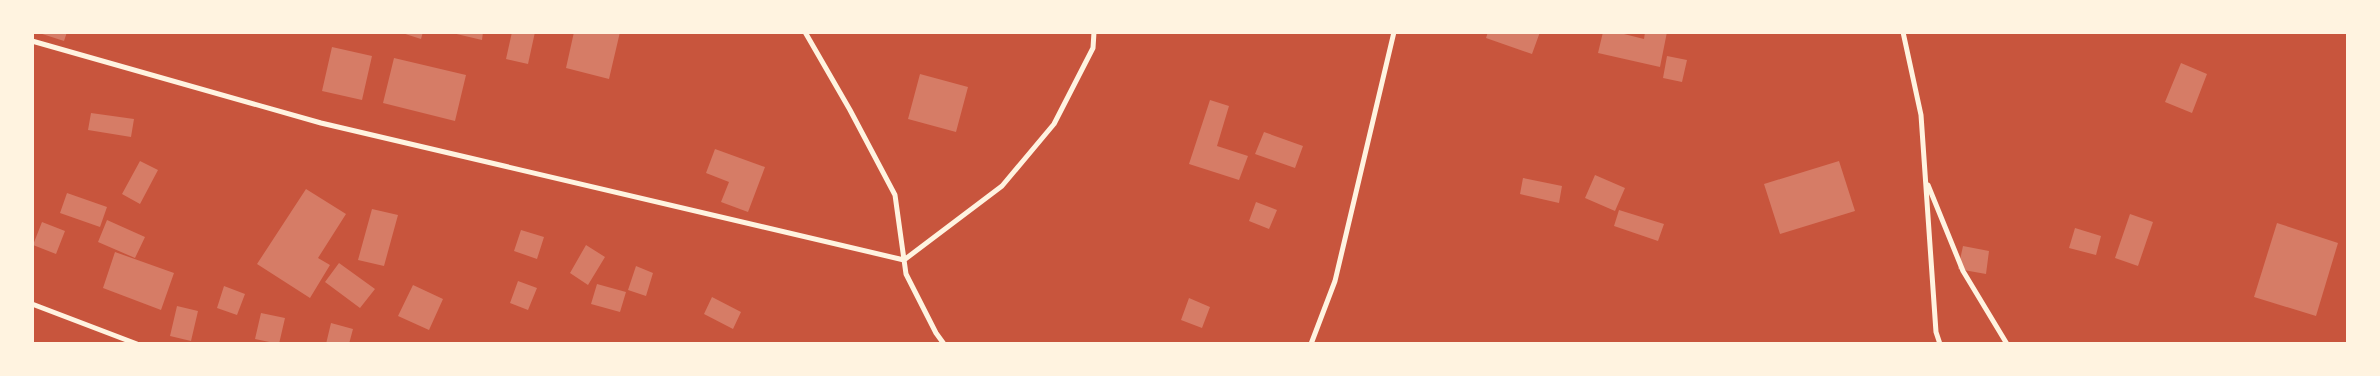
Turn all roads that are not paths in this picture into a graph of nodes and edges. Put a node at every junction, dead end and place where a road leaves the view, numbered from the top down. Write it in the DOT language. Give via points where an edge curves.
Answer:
graph roads {
  1 [pos="805,32"];
  2 [pos="1094,32"];
  3 [pos="1394,32"];
  4 [pos="1903,32"];
  5 [pos="32,41"];
  6 [pos="1926,179"];
  7 [pos="904,260"];
  8 [pos="32,304"];
  9 [pos="137,344"];
  10 [pos="944,344"];
  11 [pos="1311,344"];
  12 [pos="1940,344"];
  13 [pos="2007,344"];
  1 -- 7 [label="street" via="895,195"];
  2 -- 7 [label="street" via="1093,48 1054,124 1002,186"];
  3 -- 11 [label="street" via="1335,281"];
  4 -- 6 [label="street" via="1921,115"];
  5 -- 7 [label="street" via="322,123"];
  6 -- 12 [label="street" via="1936,332"];
  6 -- 13 [label="street" via="1963,271"];
  7 -- 10 [label="street" via="906,274"];
  8 -- 9 [label="street"];
}
